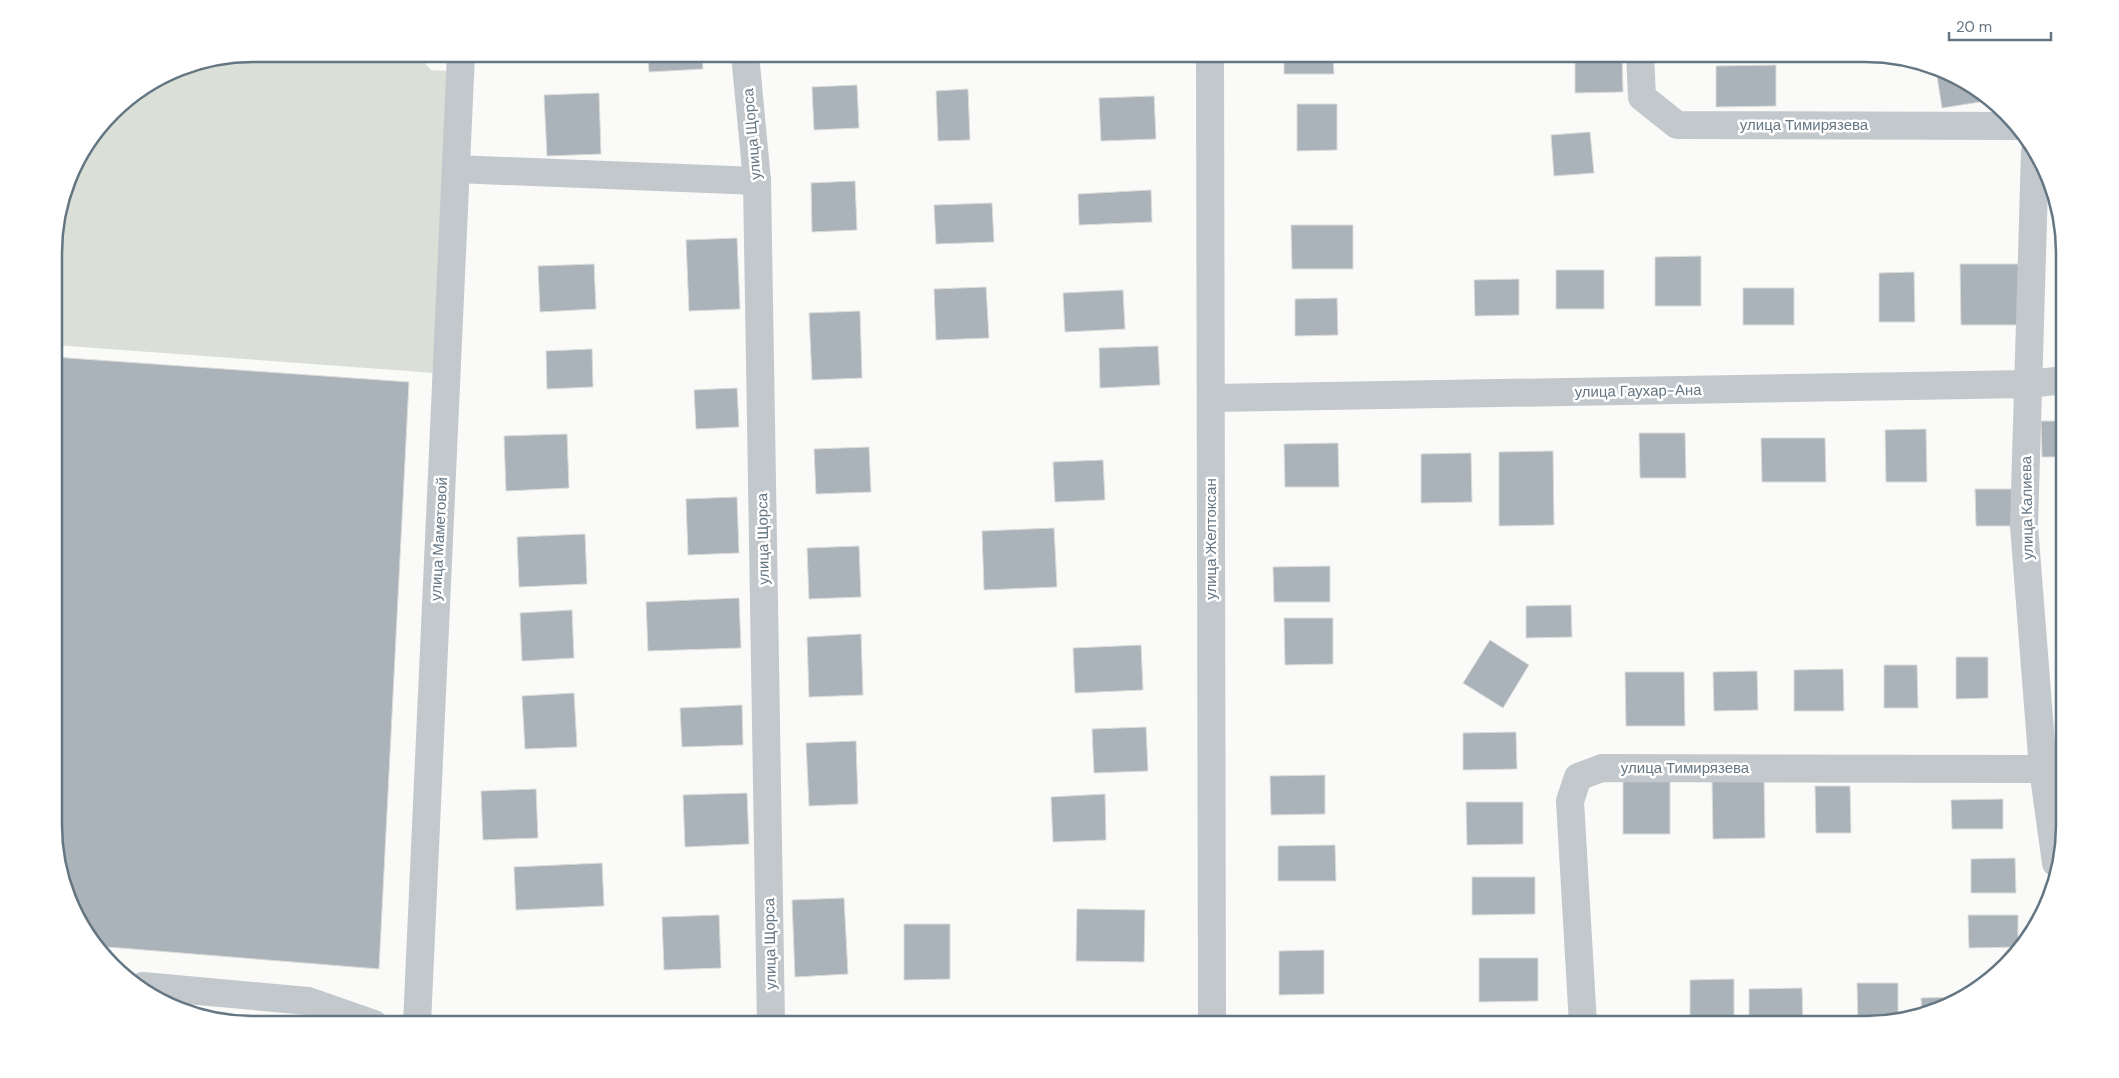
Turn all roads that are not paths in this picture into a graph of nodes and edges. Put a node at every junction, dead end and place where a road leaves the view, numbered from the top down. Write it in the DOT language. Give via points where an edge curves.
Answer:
graph roads {
  1 [pos="460,62"];
  2 [pos="746,62"];
  3 [pos="1210,62"];
  4 [pos="1640,62"];
  5 [pos="2008,126"];
  6 [pos="2035,165"];
  7 [pos="456,169"];
  8 [pos="757,181"];
  9 [pos="2056,381"];
  10 [pos="2028,384"];
  11 [pos="1211,398"];
  12 [pos="2054,768"];
  13 [pos="2056,843"];
  14 [pos="153,987"];
  15 [pos="351,1016"];
  16 [pos="417,1016"];
  17 [pos="771,1016"];
  18 [pos="1212,1016"];
  19 [pos="1583,1016"];
  1 -- 7 [label="street, улица Маметовой"];
  2 -- 8 [label="street, улица Щорса"];
  3 -- 11 [label="street, улица Желтоксан"];
  4 -- 5 [label="street, улица Тимирязева" via="1642,97 1677,124"];
  6 -- 10 [label="street, улица Калиева"];
  7 -- 8 [label="street"];
  7 -- 16 [label="street, улица Маметовой"];
  8 -- 17 [label="street, улица Щорса"];
  9 -- 10 [label="street, улица Гаухар-Ана"];
  10 -- 11 [label="street, улица Гаухар-Ана"];
  10 -- 12 [label="street, улица Калиева" via="2024,526"];
  11 -- 18 [label="street, улица Желтоксан"];
  12 -- 13 [label="street, улица Калиева"];
  12 -- 19 [label="street, улица Тимирязева" via="1602,768 1578,777 1570,800"];
  14 -- 15 [label="street" via="308,1001"];
}
